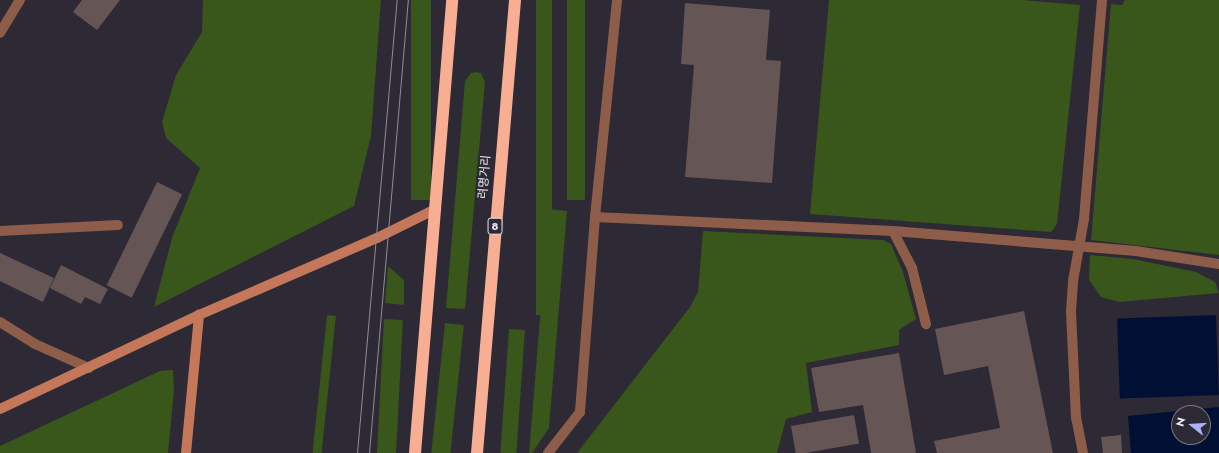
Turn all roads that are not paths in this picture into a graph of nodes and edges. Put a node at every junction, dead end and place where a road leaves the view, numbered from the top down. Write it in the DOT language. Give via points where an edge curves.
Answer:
graph roads {
  1 [pos="20,0"];
  2 [pos="452,0"];
  3 [pos="515,0"];
  4 [pos="617,0"];
  5 [pos="1102,0"];
  6 [pos="0,33"];
  7 [pos="436,209"];
  8 [pos="595,217"];
  9 [pos="118,225"];
  10 [pos="0,231"];
  11 [pos="893,231"];
  12 [pos="1078,245"];
  13 [pos="1219,264"];
  14 [pos="199,315"];
  15 [pos="0,322"];
  16 [pos="926,324"];
  17 [pos="89,368"];
  18 [pos="0,409"];
  19 [pos="186,453"];
  20 [pos="415,453"];
  21 [pos="477,453"];
  22 [pos="548,453"];
  23 [pos="1083,453"];
  1 -- 6 [label="street"];
  2 -- 7 [label="highway"];
  3 -- 21 [label="highway, 려명거리 / 8"];
  4 -- 8 [label="street"];
  5 -- 12 [label="street" via="1084,218"];
  7 -- 14 [label="street" via="377,238"];
  7 -- 20 [label="highway"];
  8 -- 11 [label="street"];
  8 -- 22 [label="street" via="580,412"];
  9 -- 10 [label="street"];
  11 -- 12 [label="street"];
  11 -- 16 [label="street" via="912,268"];
  12 -- 13 [label="street"];
  12 -- 23 [label="street" via="1071,311 1076,418"];
  14 -- 17 [label="street"];
  14 -- 19 [label="street"];
  15 -- 17 [label="street" via="35,344"];
  17 -- 18 [label="street"];
}
